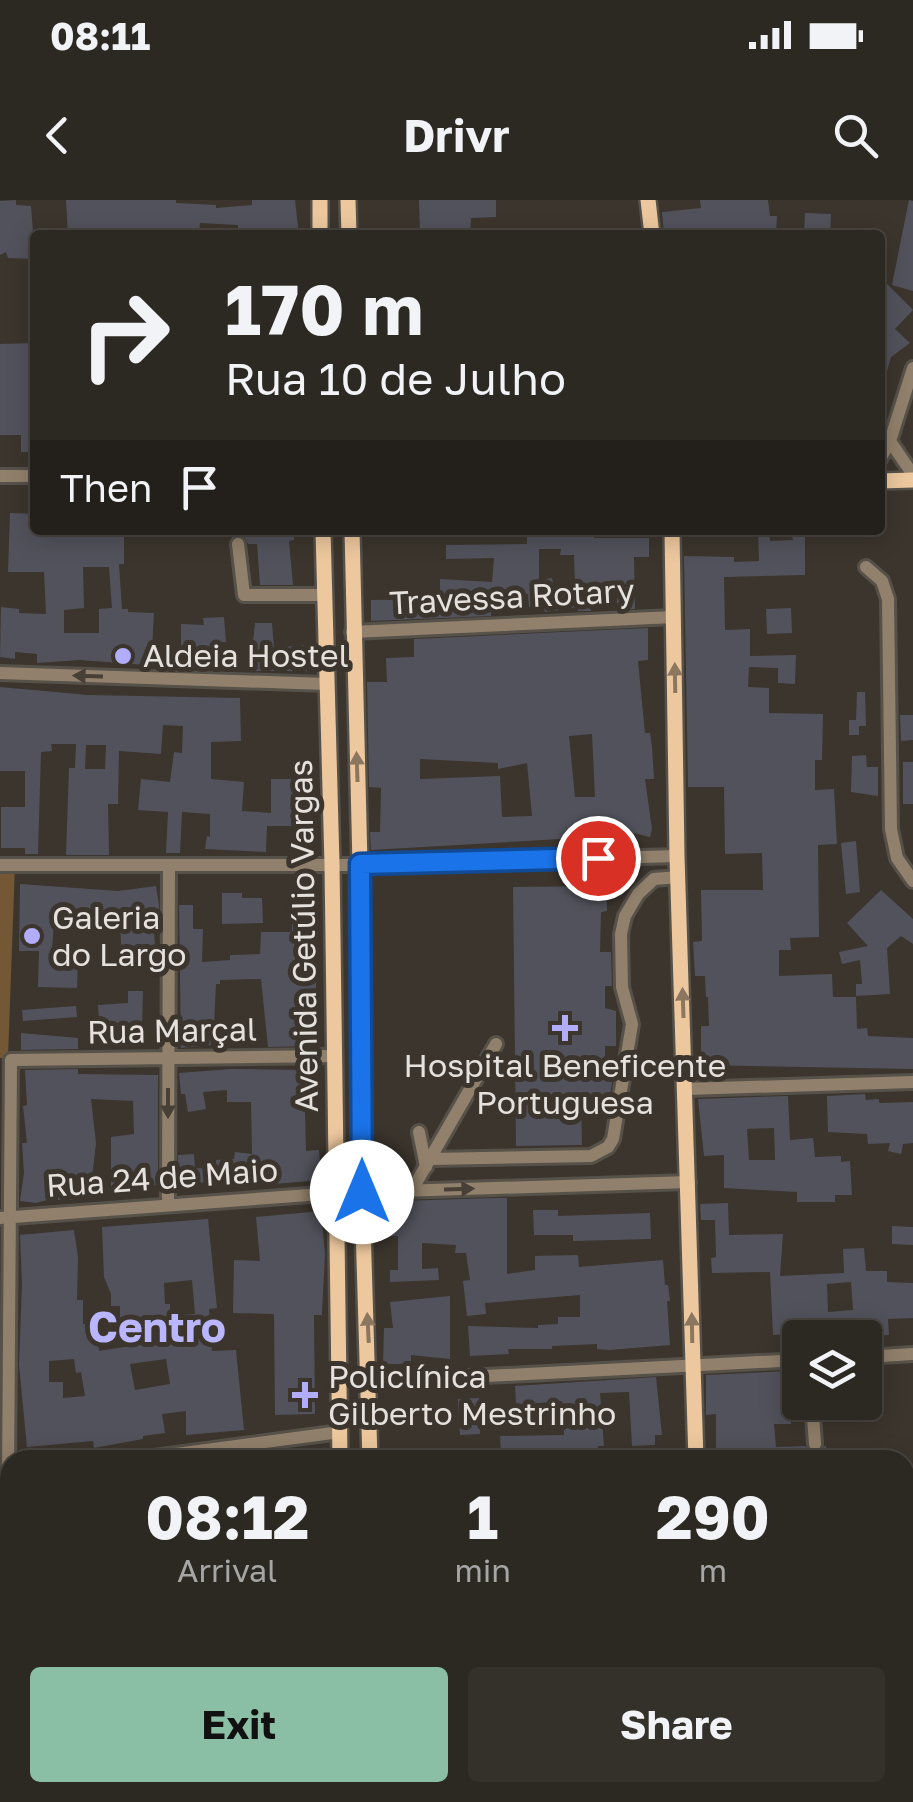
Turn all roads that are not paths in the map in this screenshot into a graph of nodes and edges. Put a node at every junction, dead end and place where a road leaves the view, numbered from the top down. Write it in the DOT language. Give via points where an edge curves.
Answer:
graph roads {
  1 [pos="320,200"];
  2 [pos="348,200"];
  3 [pos="648,200"];
  4 [pos="320,230"];
  5 [pos="348,230"];
  6 [pos="651,230"];
  7 [pos="913,368"];
  8 [pos="890,442"];
  9 [pos="885,450"];
  10 [pos="0,476"];
  11 [pos="30,476"];
  12 [pos="913,478"];
  13 [pos="885,481"];
  14 [pos="323,535"];
  15 [pos="352,535"];
  16 [pos="672,535"];
  17 [pos="238,544"];
  18 [pos="866,567"];
  19 [pos="324,595"];
  20 [pos="674,617"];
  21 [pos="352,632"];
  22 [pos="0,673"];
  23 [pos="326,684"];
  24 [pos="677,856"];
  25 [pos="332,864"];
  26 [pos="360,864"];
  27 [pos="0,865"];
  28 [pos="169,866"];
  29 [pos="678,877"];
  30 [pos="913,881"];
  31 [pos="496,1044"];
  32 [pos="334,1056"];
  33 [pos="168,1060"];
  34 [pos="913,1082"];
  35 [pos="686,1090"];
  36 [pos="419,1132"];
  37 [pos="428,1163"];
  38 [pos="689,1182"];
  39 [pos="412,1190"];
  40 [pos="362,1192"];
  41 [pos="336,1193"];
  42 [pos="168,1204"];
  43 [pos="4,1217"];
  44 [pos="913,1354"];
  45 [pos="882,1355"];
  46 [pos="782,1361"];
  47 [pos="693,1366"];
  48 [pos="370,1382"];
  49 [pos="813,1420"];
  50 [pos="340,1432"];
  51 [pos="815,1444"];
  52 [pos="6,1450"];
  53 [pos="206,1450"];
  54 [pos="340,1450"];
  55 [pos="370,1450"];
  56 [pos="696,1450"];
  1 -- 4 [label="main road"];
  2 -- 5 [label="main road"];
  3 -- 6 [label="main road"];
  7 -- 8 [label="street"];
  8 -- 9 [label="street"];
  8 -- 12 [label="street"];
  10 -- 11 [label="street"];
  12 -- 13 [label="main road"];
  14 -- 19 [label="main road, Avenida Getúlio Vargas"];
  15 -- 21 [label="main road, Avenida Getúlio Vargas"];
  16 -- 20 [label="main road"];
  17 -- 19 [label="street" via="244,595"];
  18 -- 30 [label="street" via="882,581 888,599 891,830 897,858"];
  19 -- 23 [label="main road, Avenida Getúlio Vargas"];
  20 -- 21 [label="street, Travessa Rotary"];
  24 -- 20 [label="main road, one-way"];
  26 -- 21 [label="main road, Avenida Getúlio Vargas, one-way"];
  23 -- 22 [label="street, one-way"];
  23 -- 25 [label="main road, Avenida Getúlio Vargas"];
  24 -- 26 [label="street"];
  24 -- 29 [label="main road"];
  25 -- 26 [label="street"];
  25 -- 28 [label="street"];
  25 -- 32 [label="main road, Avenida Getúlio Vargas"];
  26 -- 40 [label="main road, Avenida Getúlio Vargas"];
  27 -- 28 [label="street"];
  28 -- 33 [label="street"];
  35 -- 29 [label="main road, one-way"];
  29 -- 37 [label="street" via="654,879 638,894 621,934 622,986 632,1024 608,1148 591,1156"];
  31 -- 37 [label="street"];
  32 -- 33 [label="street, Rua Marçal"];
  32 -- 41 [label="main road, Avenida Getúlio Vargas"];
  33 -- 42 [label="street, one-way"];
  33 -- 43 [label="street, Rua Marçal" via="11,1060"];
  34 -- 35 [label="street"];
  35 -- 38 [label="main road"];
  36 -- 37 [label="street"];
  37 -- 39 [label="street"];
  39 -- 38 [label="street, Rua 24 de Maio, one-way"];
  47 -- 38 [label="main road, one-way"];
  39 -- 40 [label="street, Rua 24 de Maio"];
  40 -- 41 [label="street, Rua 24 de Maio"];
  48 -- 40 [label="main road, Avenida Getúlio Vargas, one-way"];
  41 -- 42 [label="street, Rua 24 de Maio"];
  41 -- 50 [label="main road, Avenida Getúlio Vargas"];
  42 -- 43 [label="street, Rua 24 de Maio"];
  43 -- 52 [label="street"];
  44 -- 45 [label="street"];
  46 -- 47 [label="street"];
  47 -- 48 [label="street"];
  47 -- 56 [label="main road"];
  48 -- 55 [label="main road, Avenida Getúlio Vargas"];
  49 -- 51 [label="street"];
  50 -- 53 [label="street"];
  50 -- 54 [label="main road, Avenida Getúlio Vargas"];
}
